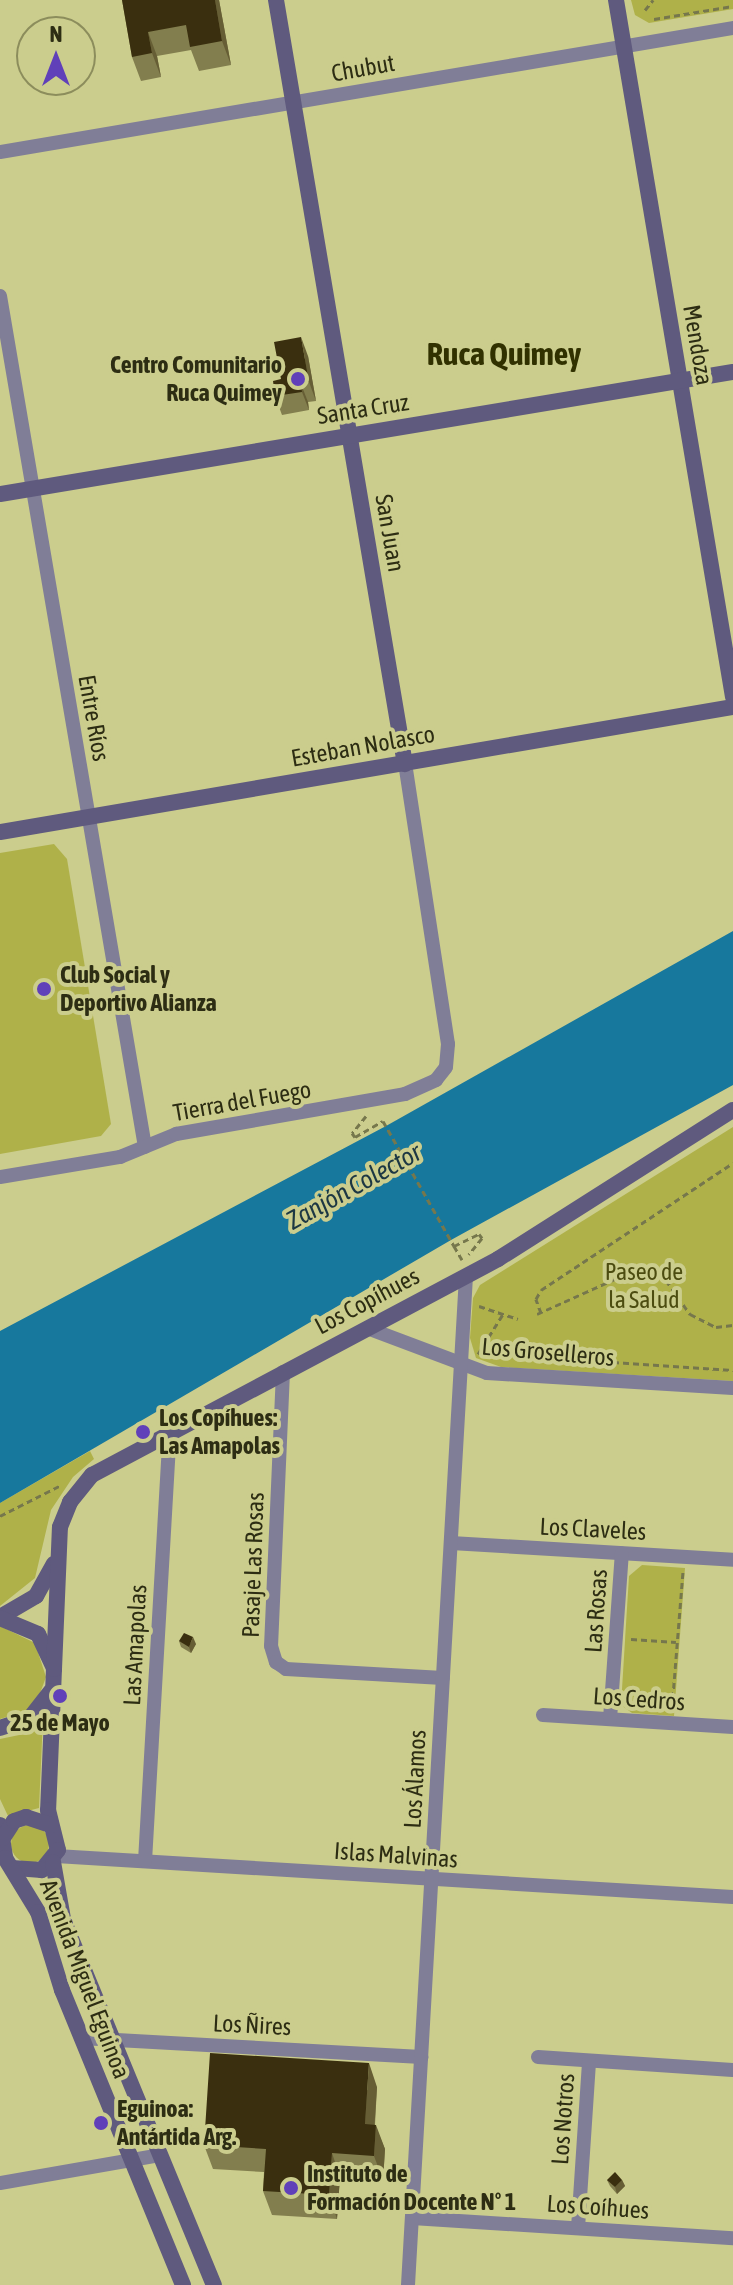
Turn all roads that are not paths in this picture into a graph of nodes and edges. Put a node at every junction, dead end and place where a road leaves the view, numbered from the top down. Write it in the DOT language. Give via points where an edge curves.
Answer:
graph roads {
  1 [pos="276,0"];
  2 [pos="616,0"];
  3 [pos="733,28"];
  4 [pos="624,47"];
  5 [pos="293,102"];
  6 [pos="0,152"];
  7 [pos="0,296"];
  8 [pos="733,372"];
  9 [pos="680,381"];
  10 [pos="349,436"];
  11 [pos="33,488"];
  12 [pos="0,494"];
  13 [pos="733,697"];
  14 [pos="733,707"];
  15 [pos="405,764"];
  16 [pos="89,817"];
  17 [pos="0,832"];
  18 [pos="442,1074"];
  19 [pos="733,1110"];
  20 [pos="145,1147"];
  21 [pos="0,1177"];
  22 [pos="465,1269"];
  23 [pos="367,1328"];
  24 [pos="461,1365"];
  25 [pos="283,1372"];
  26 [pos="733,1388"];
  27 [pos="170,1431"];
  28 [pos="451,1543"];
  29 [pos="622,1553"];
  30 [pos="57,1555"];
  31 [pos="733,1560"];
  32 [pos="0,1618"];
  33 [pos="54,1673"];
  34 [pos="443,1678"];
  35 [pos="543,1715"];
  36 [pos="610,1719"];
  37 [pos="733,1727"];
  38 [pos="0,1728"];
  39 [pos="51,1825"];
  40 [pos="1,1841"];
  41 [pos="54,1859"];
  42 [pos="145,1861"];
  43 [pos="15,1868"];
  44 [pos="431,1879"];
  45 [pos="733,1897"];
  46 [pos="81,2038"];
  47 [pos="113,2039"];
  48 [pos="421,2057"];
  49 [pos="538,2057"];
  50 [pos="589,2061"];
  51 [pos="733,2070"];
  52 [pos="160,2155"];
  53 [pos="132,2161"];
  54 [pos="0,2183"];
  55 [pos="412,2218"];
  56 [pos="578,2228"];
  57 [pos="733,2238"];
  58 [pos="183,2285"];
  59 [pos="214,2285"];
  60 [pos="408,2285"];
  1 -- 5 [label="street, San Juan"];
  2 -- 4 [label="street, Mendoza"];
  3 -- 4 [label="street, Chubut"];
  4 -- 5 [label="street, Chubut"];
  4 -- 9 [label="street, Mendoza"];
  5 -- 6 [label="street, Chubut"];
  5 -- 10 [label="street, San Juan"];
  7 -- 11 [label="street, Entre Ríos"];
  8 -- 9 [label="street, Santa Cruz"];
  9 -- 10 [label="street, Santa Cruz"];
  9 -- 13 [label="street, Mendoza"];
  10 -- 11 [label="street, Santa Cruz"];
  10 -- 15 [label="street, San Juan"];
  11 -- 12 [label="street, Santa Cruz"];
  11 -- 16 [label="street, Entre Ríos"];
  14 -- 15 [label="street, Esteban Nolasco"];
  15 -- 16 [label="street, Esteban Nolasco"];
  15 -- 18 [label="street, San Juan" via="448,1044"];
  16 -- 17 [label="street, Esteban Nolasco"];
  16 -- 20 [label="street, Entre Ríos"];
  18 -- 20 [label="street, Tierra del Fuego" via="405,1094 176,1134"];
  19 -- 22 [label="street, Los Copíhues"];
  20 -- 21 [label="street, Tierra del Fuego" via="120,1157"];
  22 -- 23 [label="street, Los Copíhues"];
  22 -- 24 [label="street, Los Álamos"];
  23 -- 24 [label="street, Los Groselleros"];
  23 -- 25 [label="street, Los Copíhues"];
  24 -- 26 [label="street, Los Groselleros" via="494,1373"];
  24 -- 28 [label="street, Los Álamos"];
  25 -- 27 [label="street, Los Copíhues"];
  25 -- 34 [label="street, Pasaje Las Rosas" via="271,1646 276,1662 286,1669"];
  27 -- 30 [label="street, Los Copíhues" via="86,1480 63,1518"];
  27 -- 42 [label="street, Las Amapolas"];
  28 -- 29 [label="street, Los Claveles"];
  28 -- 34 [label="street, Los Álamos"];
  29 -- 31 [label="street, Los Claveles"];
  29 -- 36 [label="street, Las Rosas"];
  30 -- 32 [label="street, Los Copíhues" via="36,1596"];
  30 -- 33 [label="street, Los Copíhues"];
  32 -- 33 [label="street, Avenida Miguel Eguinoa" via="38,1634"];
  33 -- 38 [label="street" via="37,1713"];
  33 -- 39 [label="street, Avenida Miguel Eguinoa"];
  34 -- 44 [label="street, Los Álamos"];
  35 -- 36 [label="street, Los Cedros"];
  36 -- 37 [label="street, Los Cedros"];
  39 -- 40 [label="street, Avenida Miguel Eguinoa" via="26,1817 14,1821"];
  39 -- 41 [label="street, Avenida Miguel Eguinoa" via="59,1843"];
  40 -- 43 [label="street, Avenida Miguel Eguinoa"];
  41 -- 42 [label="street, Islas Malvinas"];
  41 -- 43 [label="street, Avenida Miguel Eguinoa" via="35,1872"];
  41 -- 47 [label="street, Avenida Miguel Eguinoa" via="57,1902"];
  42 -- 44 [label="street, Islas Malvinas"];
  43 -- 46 [label="street, Avenida Miguel Eguinoa" via="42,1921"];
  44 -- 45 [label="street, Islas Malvinas"];
  44 -- 48 [label="street, Los Álamos"];
  46 -- 47 [label="street, Los Ñires"];
  46 -- 53 [label="street, Avenida Miguel Eguinoa"];
  47 -- 48 [label="street, Los Ñires"];
  47 -- 52 [label="street, Avenida Miguel Eguinoa"];
  48 -- 55 [label="street, Los Álamos"];
  49 -- 50 [label="street"];
  50 -- 51 [label="street"];
  50 -- 56 [label="street, Los Notros"];
  52 -- 53 [label="street"];
  52 -- 59 [label="street, Avenida Miguel Eguinoa"];
  53 -- 54 [label="street"];
  53 -- 58 [label="street, Avenida Miguel Eguinoa"];
  55 -- 56 [label="street, Los Coíhues"];
  55 -- 60 [label="street, Los Álamos"];
  56 -- 57 [label="street, Los Coíhues"];
}
